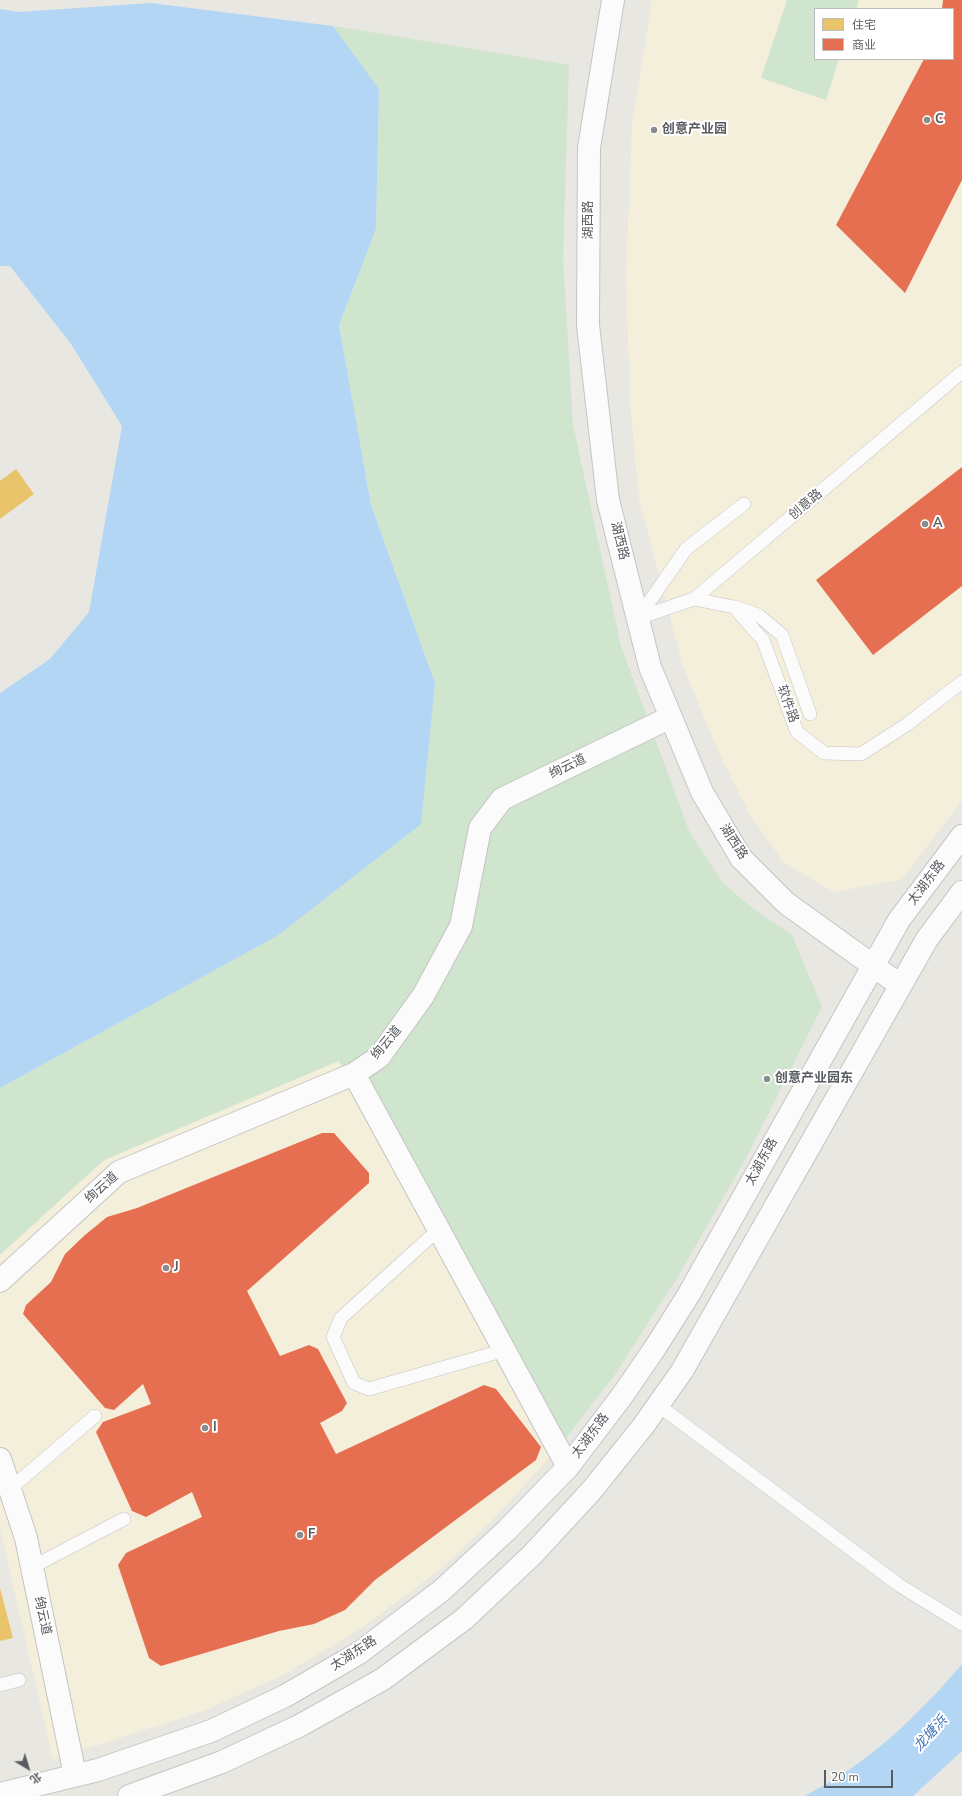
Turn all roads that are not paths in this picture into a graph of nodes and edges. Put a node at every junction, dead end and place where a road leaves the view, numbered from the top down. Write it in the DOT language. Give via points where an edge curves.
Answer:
graph roads {
  1 [pos="613,0"];
  2 [pos="962,372"];
  3 [pos="744,504"];
  4 [pos="694,599"];
  5 [pos="734,607"];
  6 [pos="638,618"];
  7 [pos="962,682"];
  8 [pos="810,714"];
  9 [pos="671,717"];
  10 [pos="962,836"];
  11 [pos="962,892"];
  12 [pos="873,965"];
  13 [pos="900,985"];
  14 [pos="354,1074"];
  15 [pos="438,1229"];
  16 [pos="0,1281"];
  17 [pos="505,1350"];
  18 [pos="658,1405"];
  19 [pos="95,1416"];
  20 [pos="0,1459"];
  21 [pos="568,1467"];
  22 [pos="10,1489"];
  23 [pos="124,1518"];
  24 [pos="32,1567"];
  25 [pos="962,1624"];
  26 [pos="19,1680"];
  27 [pos="0,1685"];
  28 [pos="75,1775"];
  29 [pos="0,1794"];
  30 [pos="129,1796"];
  1 -- 6 [label="street, 湖西路" via="589,148 588,325 608,500"];
  2 -- 4 [label="lane, 创意路"];
  3 -- 6 [label="lane" via="686,549"];
  4 -- 5 [label="lane"];
  4 -- 6 [label="lane, 创意路"];
  5 -- 7 [label="lane, 软件路" via="763,640 797,732 824,753 860,754 906,725"];
  5 -- 8 [label="lane" via="758,615 782,635"];
  6 -- 9 [label="street, 湖西路" via="650,667"];
  9 -- 12 [label="street, 湖西路" via="702,792 741,858 786,903"];
  9 -- 14 [label="street, 绚云道" via="502,799 480,828 460,926 427,989 379,1057"];
  10 -- 12 [label="street, 太湖东路" via="898,920"];
  11 -- 13 [label="street" via="927,939"];
  12 -- 13 [label="street, 湖西路"];
  12 -- 21 [label="street, 太湖东路" via="689,1294 622,1396"];
  13 -- 18 [label="street" via="716,1315"];
  14 -- 15 [label="street"];
  14 -- 16 [label="street, 绚云道" via="119,1172"];
  15 -- 17 [label="street"];
  15 -- 17 [label="lane" via="341,1318 333,1337 354,1383 369,1389"];
  17 -- 21 [label="street"];
  18 -- 25 [label="lane" via="899,1585"];
  18 -- 30 [label="street" via="592,1490 532,1555 464,1619 383,1679 298,1726 222,1762"];
  19 -- 22 [label="lane"];
  20 -- 22 [label="street, 绚云道"];
  21 -- 28 [label="street, 太湖东路" via="507,1530 441,1591 359,1653 285,1696 211,1731 98,1770"];
  22 -- 24 [label="street, 绚云道" via="26,1538"];
  23 -- 24 [label="lane"];
  24 -- 28 [label="street, 绚云道"];
  26 -- 27 [label="lane"];
  28 -- 29 [label="street, 太湖东路"];
}
